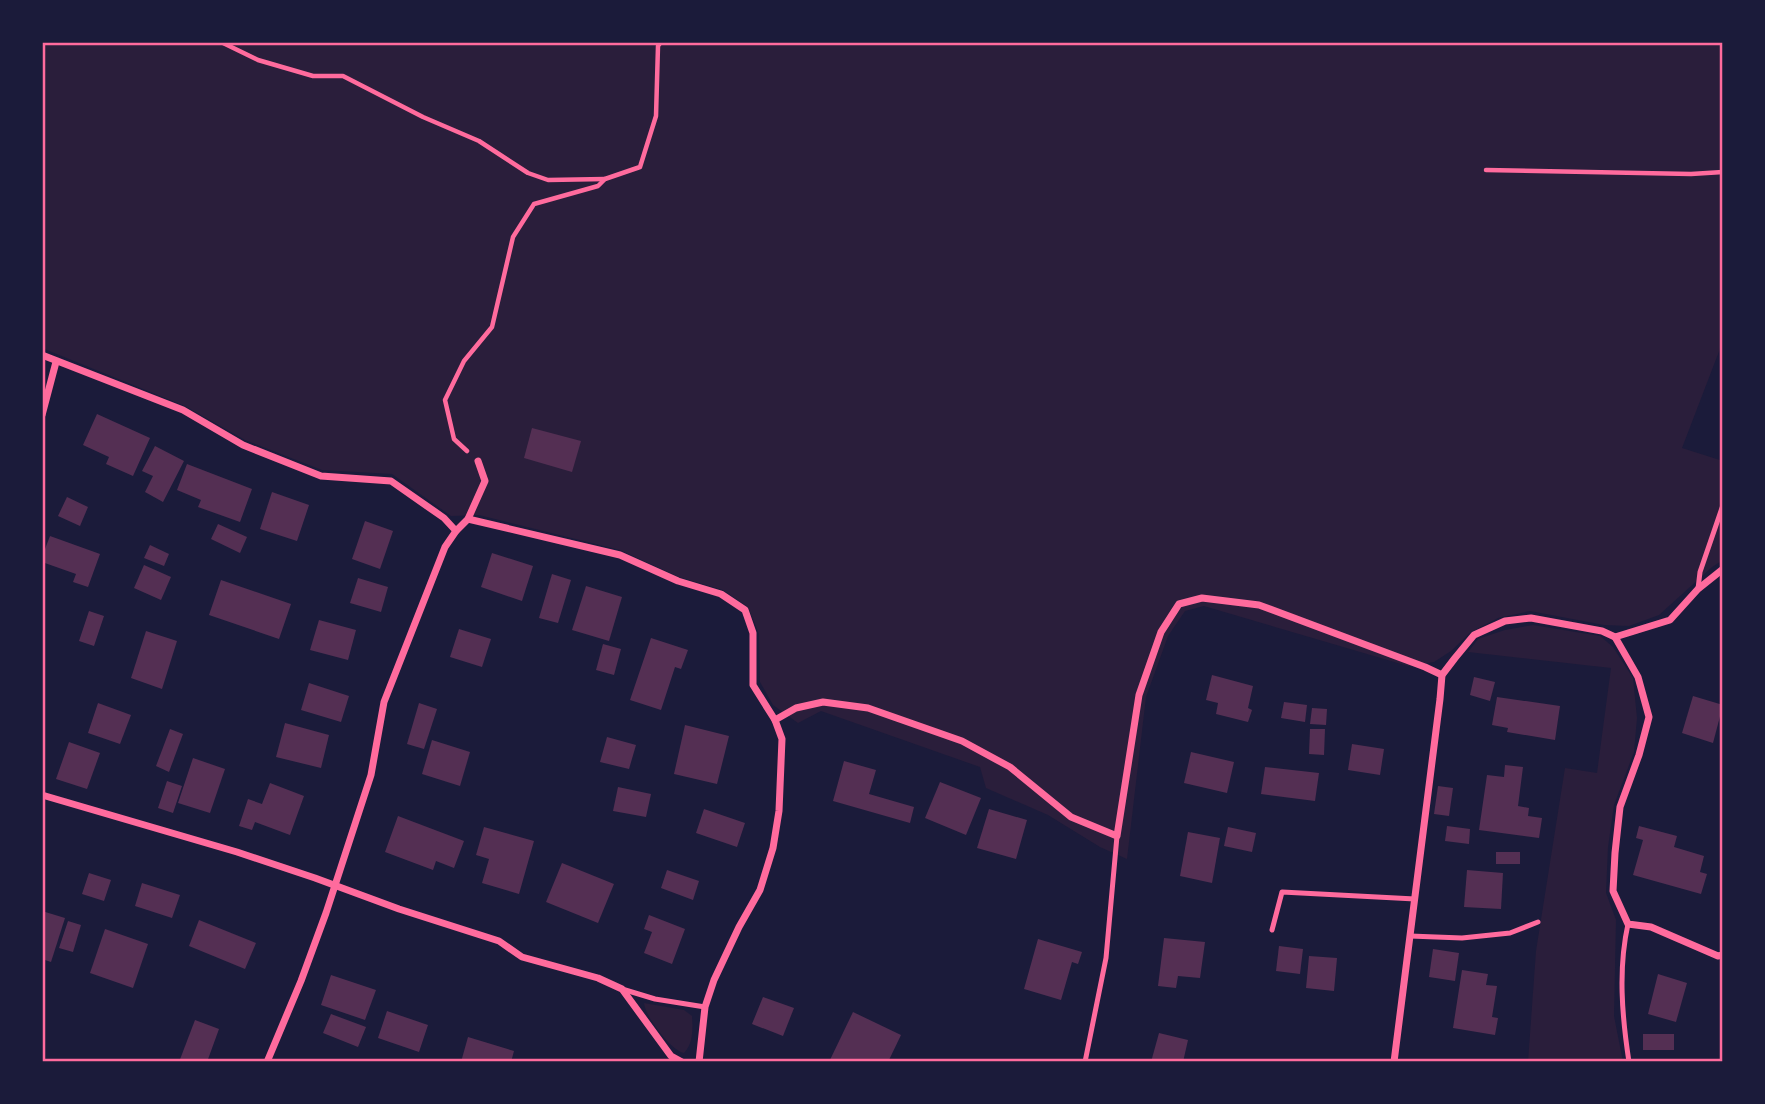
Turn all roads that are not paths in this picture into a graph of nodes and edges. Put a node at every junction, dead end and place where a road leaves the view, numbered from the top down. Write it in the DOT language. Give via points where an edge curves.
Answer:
graph roads {
  1 [pos="42,355"];
  2 [pos="56,362"];
  3 [pos="42,415"];
  4 [pos="478,461"];
  5 [pos="1723,505"];
  6 [pos="468,519"];
  7 [pos="456,531"];
  8 [pos="1723,569"];
  9 [pos="1698,589"];
  10 [pos="1615,637"];
  11 [pos="1441,675"];
  12 [pos="775,720"];
  13 [pos="42,795"];
  14 [pos="1117,836"];
  15 [pos="335,886"];
  16 [pos="1415,899"];
  17 [pos="1538,922"];
  18 [pos="1628,923"];
  19 [pos="1272,930"];
  20 [pos="1410,936"];
  21 [pos="1723,956"];
  22 [pos="622,989"];
  23 [pos="705,1007"];
  24 [pos="267,1062"];
  25 [pos="682,1062"];
  26 [pos="699,1062"];
  27 [pos="1085,1062"];
  28 [pos="1394,1062"];
  29 [pos="1629,1062"];
  1 -- 2 [label="street"];
  2 -- 3 [label="street"];
  2 -- 7 [label="street" via="183,410 243,445 321,476 391,481"];
  4 -- 6 [label="street" via="485,481"];
  5 -- 9 [label="lane"];
  6 -- 7 [label="street"];
  6 -- 12 [label="street" via="620,555 729,599 745,610 753,633 753,685"];
  7 -- 15 [label="street" via="445,547 384,702 371,775"];
  8 -- 9 [label="street"];
  9 -- 10 [label="street" via="1670,620"];
  10 -- 11 [label="street" via="1531,618 1505,621 1474,635"];
  10 -- 18 [label="street" via="1638,677 1649,717 1620,807 1615,853 1613,891"];
  11 -- 14 [label="street" via="1259,606 1202,598 1179,604 1161,632 1139,695"];
  11 -- 16 [label="street"];
  12 -- 14 [label="street" via="796,708 823,702 867,708 962,741 1010,767 1071,817"];
  12 -- 23 [label="street" via="782,739 773,848 760,890"];
  13 -- 15 [label="street"];
  14 -- 27 [label="lane" via="1106,958"];
  15 -- 22 [label="street" via="499,941 522,957"];
  15 -- 24 [label="street"];
  16 -- 19 [label="lane" via="1282,892"];
  16 -- 20 [label="street"];
  17 -- 20 [label="lane" via="1510,933 1462,938"];
  18 -- 21 [label="street" via="1651,927"];
  18 -- 29 [label="lane" via="1622,1015"];
  20 -- 28 [label="street"];
  22 -- 23 [label="lane"];
  22 -- 25 [label="street" via="671,1056"];
  23 -- 26 [label="street"];
}
